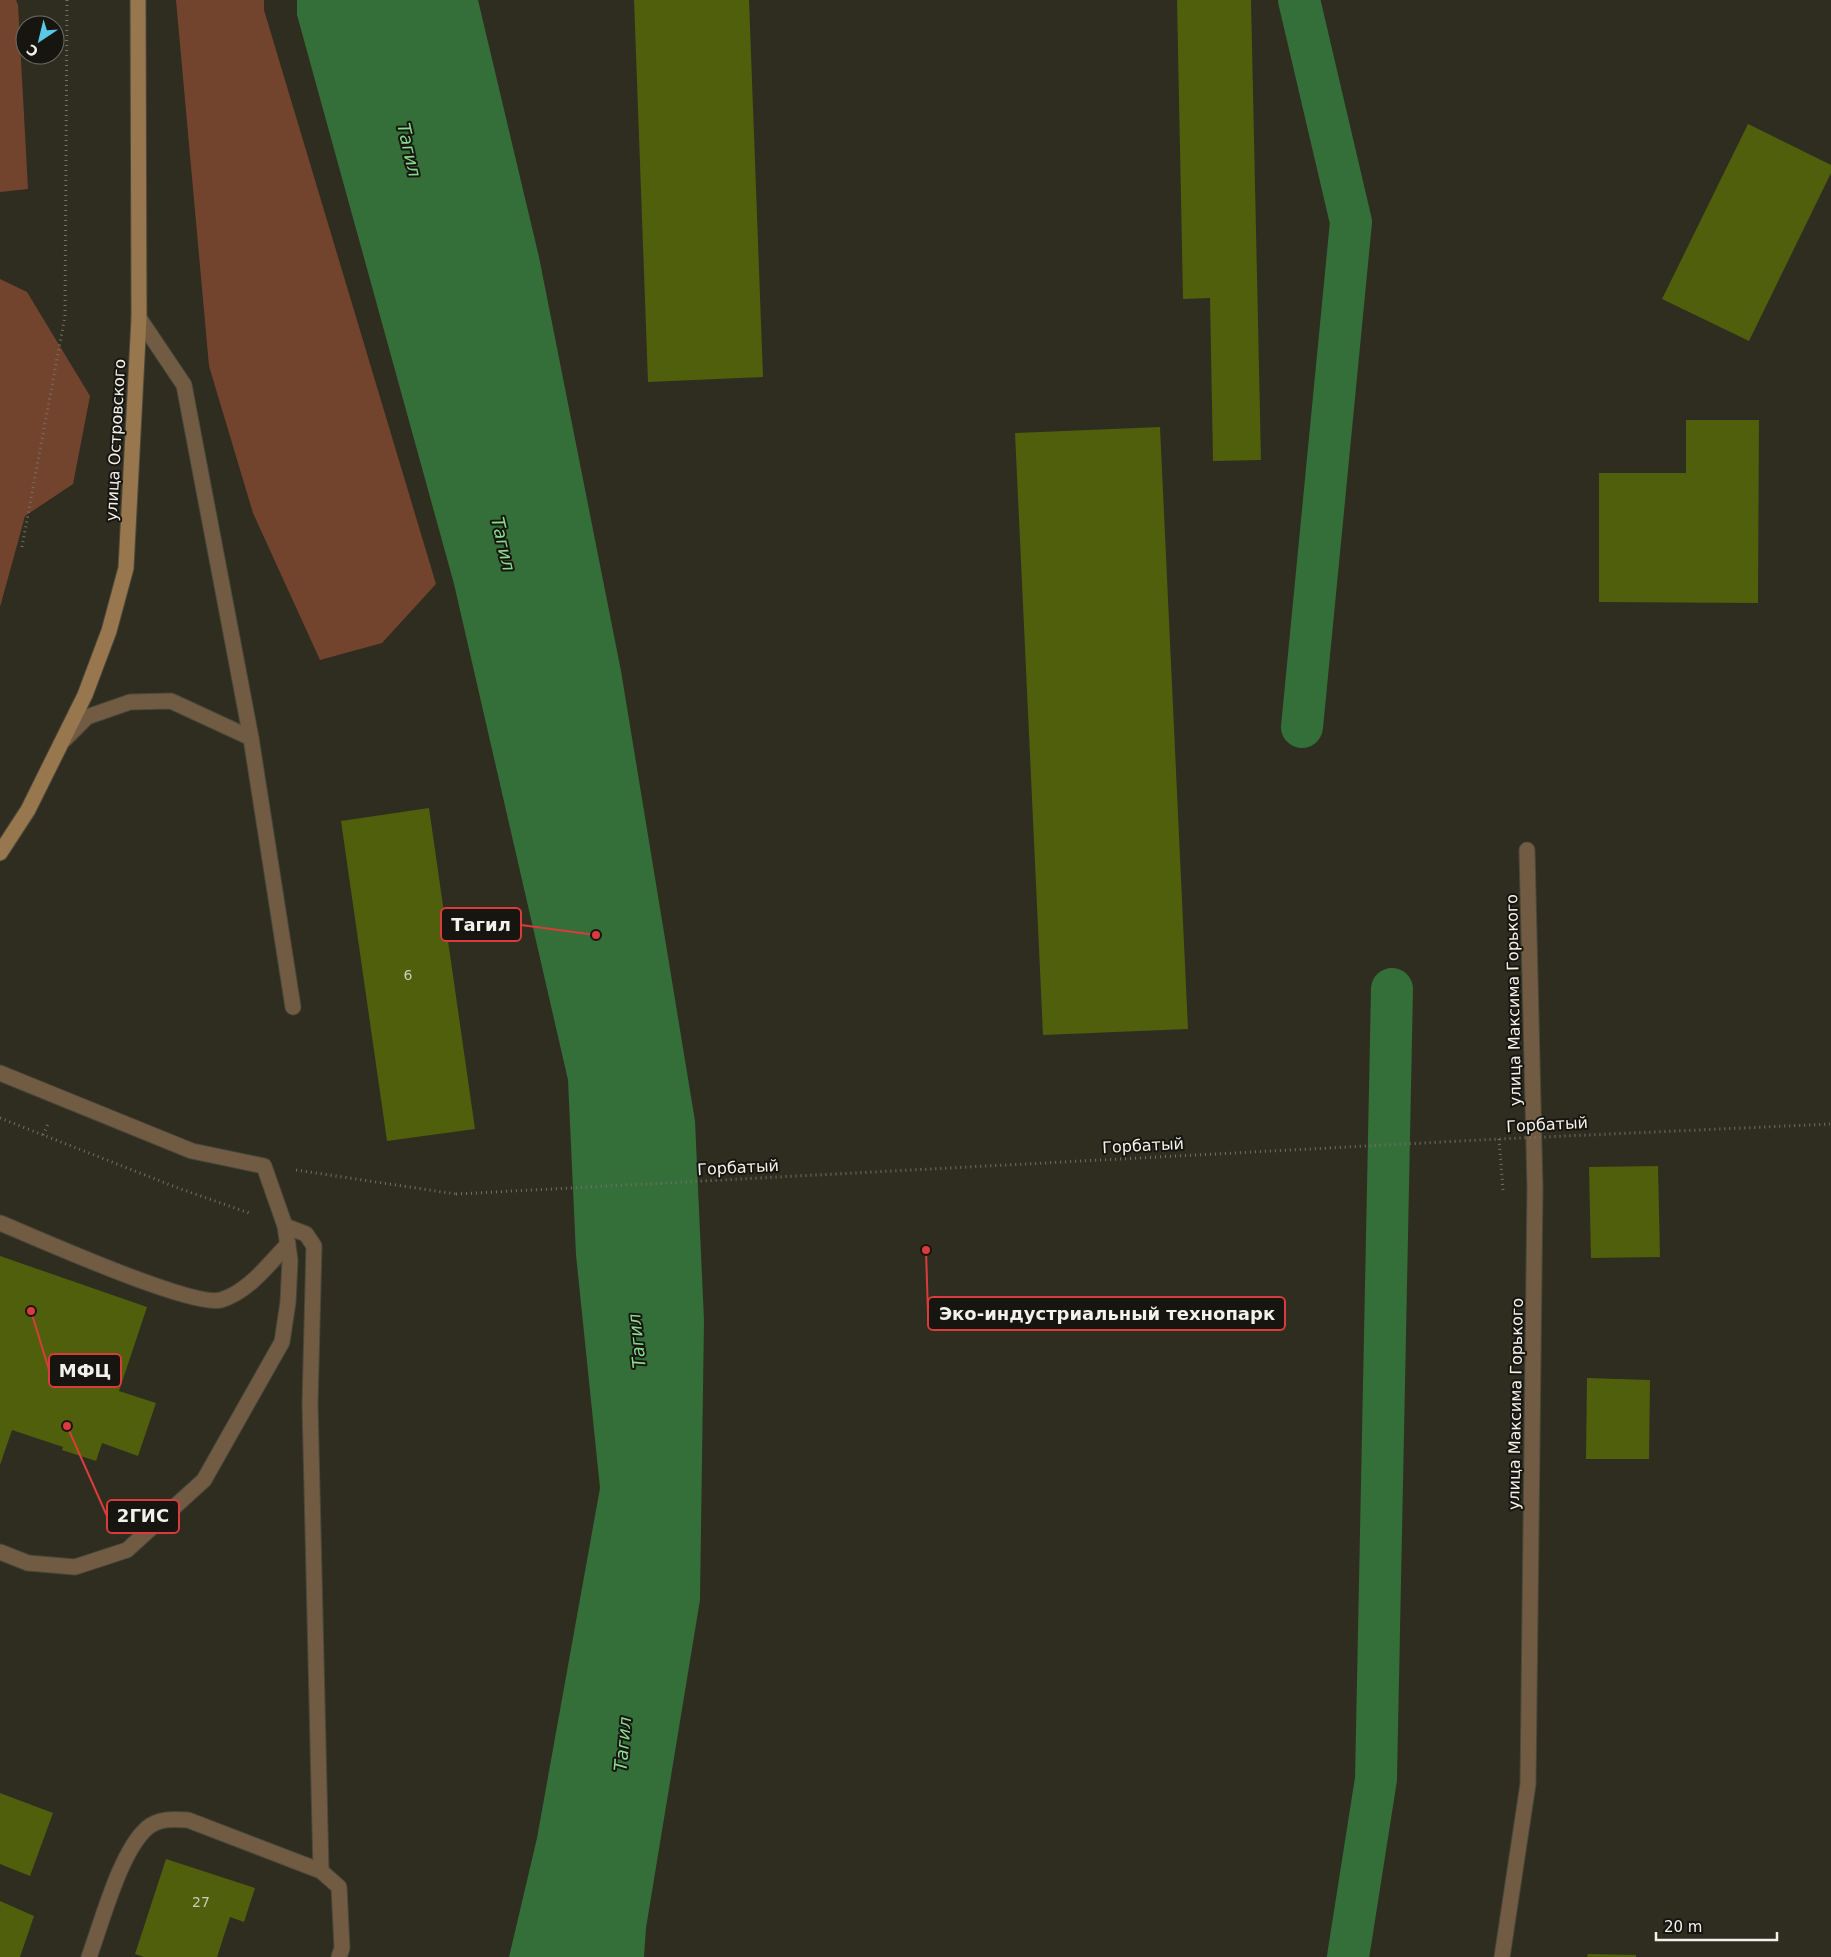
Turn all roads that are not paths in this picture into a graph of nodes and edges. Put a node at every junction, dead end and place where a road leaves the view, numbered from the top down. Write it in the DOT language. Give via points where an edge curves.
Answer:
graph roads {
  1 [pos="138,0"];
  2 [pos="139,318"];
  3 [pos="251,738"];
  4 [pos="63,741"];
  5 [pos="1527,850"];
  6 [pos="0,853"];
  7 [pos="293,1007"];
  8 [pos="0,1072"];
  9 [pos="0,1223"];
  10 [pos="285,1226"];
  11 [pos="288,1244"];
  12 [pos="0,1552"];
  13 [pos="321,1870"];
  14 [pos="89,1957"];
  15 [pos="340,1957"];
  16 [pos="1502,1957"];
  1 -- 2 [label="main road, улица Островского"];
  2 -- 3 [label="street" via="184,385"];
  2 -- 4 [label="main road, улица Островского" via="126,568 109,631 85,695"];
  3 -- 4 [label="street" via="171,700 130,702 87,717"];
  3 -- 7 [label="street"];
  4 -- 6 [label="main road, улица Островского" via="28,810"];
  5 -- 16 [label="street, улица Максима Горького" via="1535,1188 1528,1784"];
  8 -- 10 [label="street" via="192,1151 264,1166"];
  9 -- 11 [label="street" via="177,1294 220,1300 245,1288"];
  10 -- 11 [label="street"];
  10 -- 13 [label="street" via="306,1234 314,1246 310,1404"];
  11 -- 12 [label="street" via="288,1302 282,1342 204,1480 127,1550 75,1567 28,1563"];
  13 -- 14 [label="street" via="188,1820 169,1818 148,1827 124,1861"];
  13 -- 15 [label="street" via="339,1887"];
}
